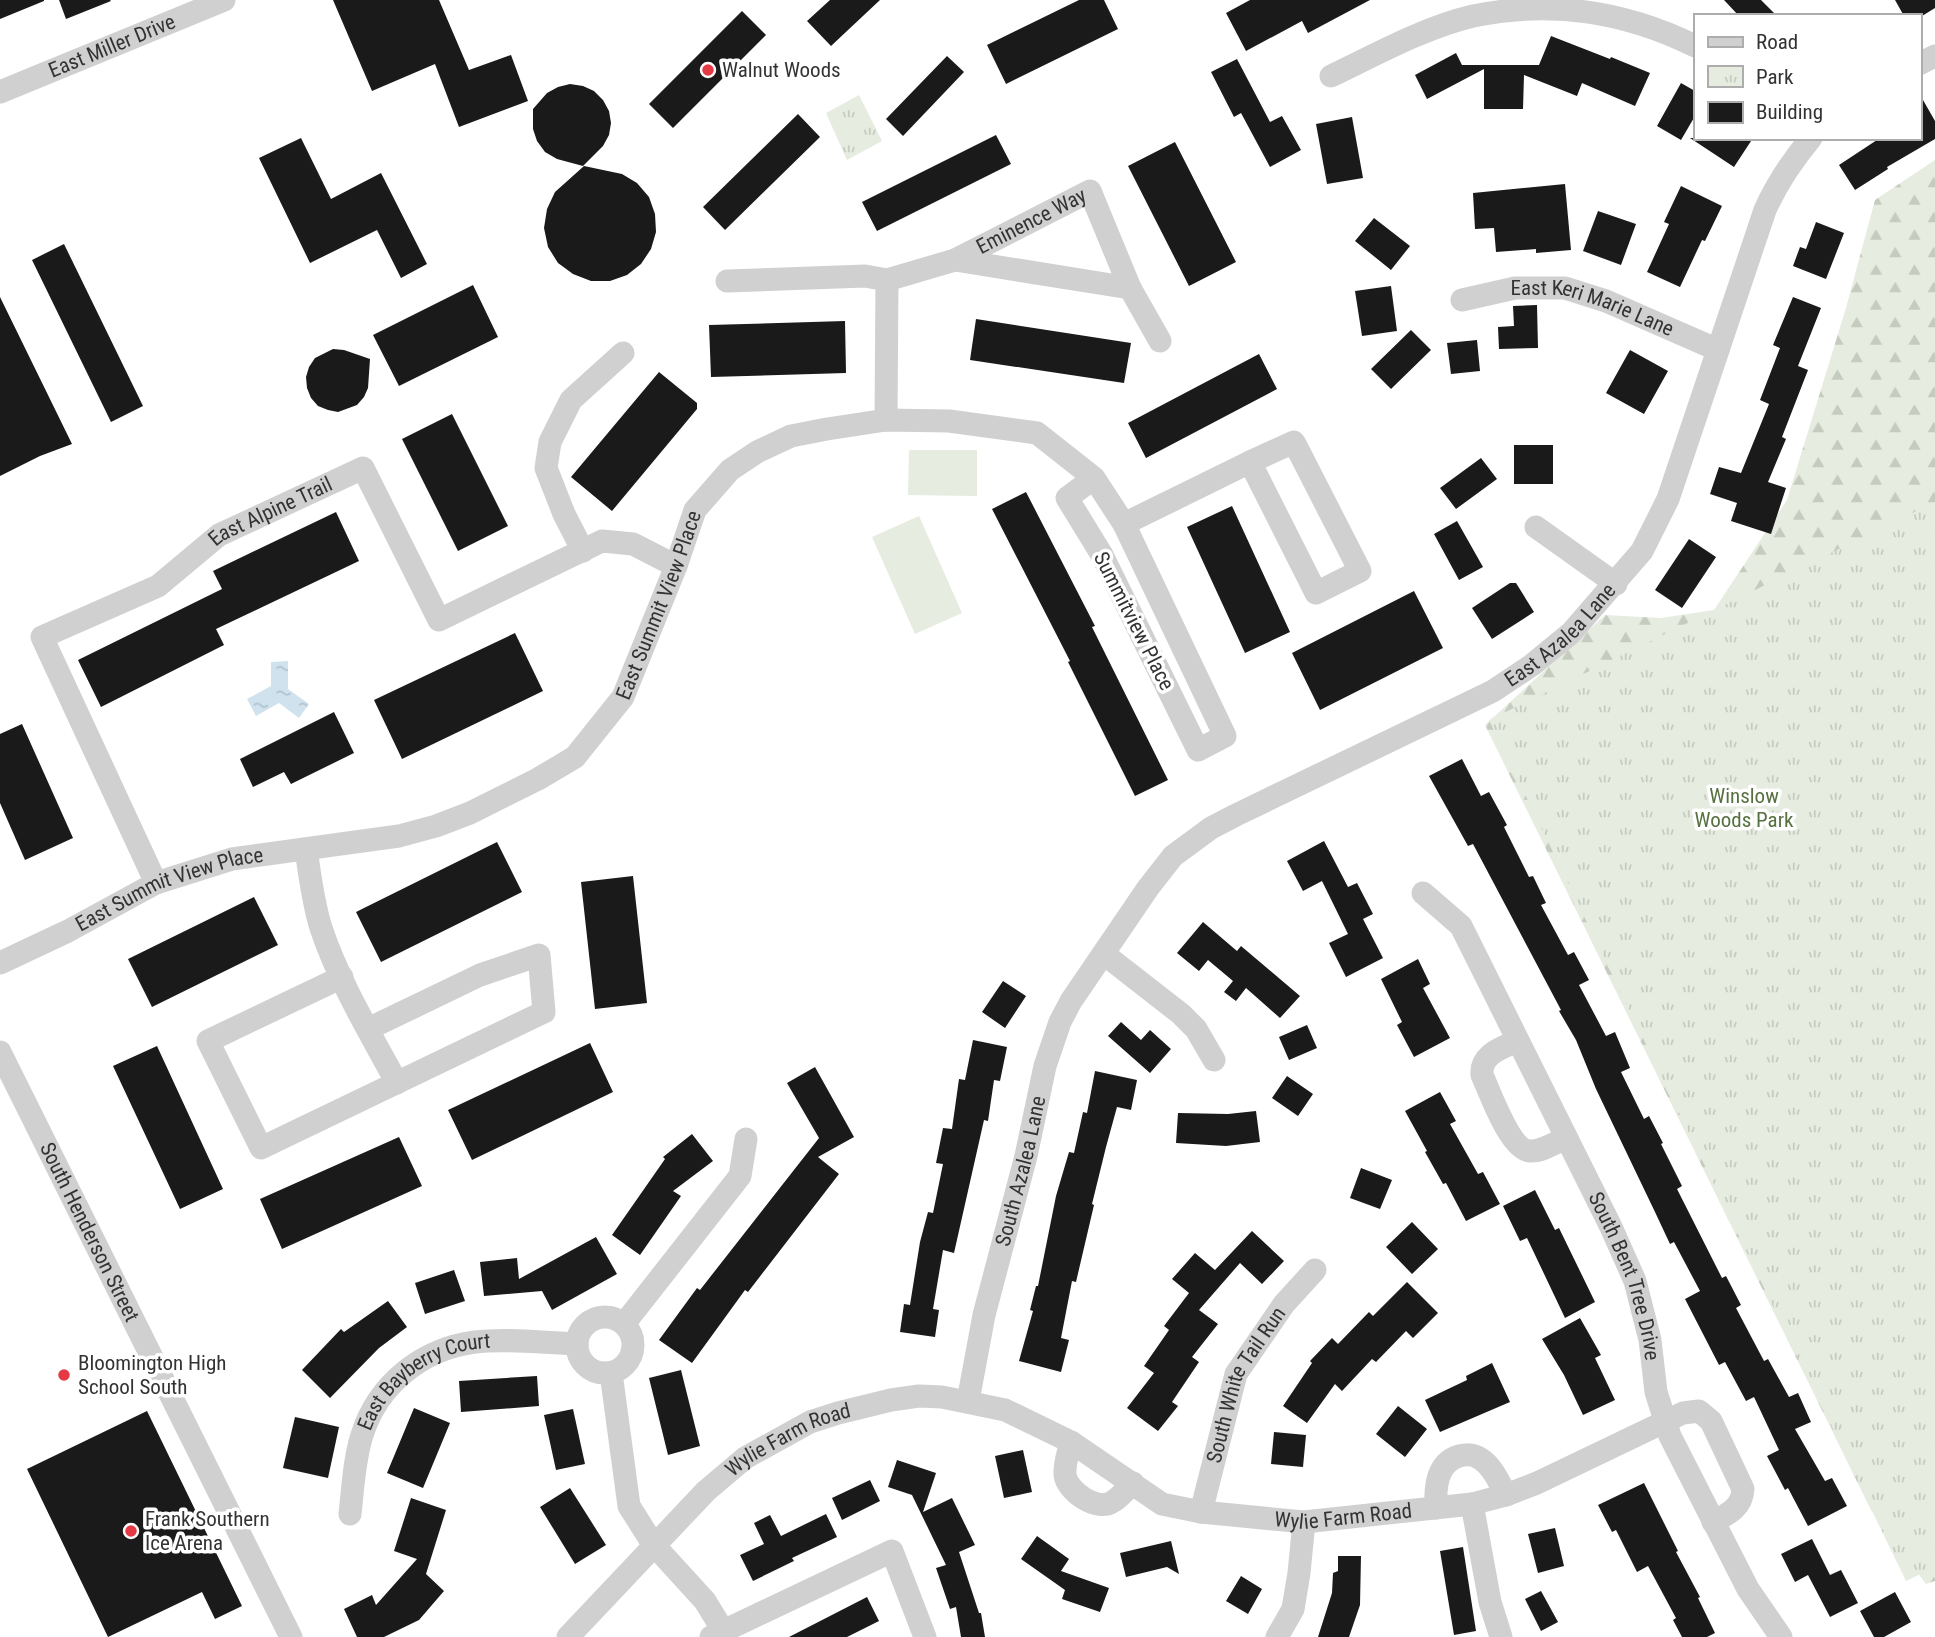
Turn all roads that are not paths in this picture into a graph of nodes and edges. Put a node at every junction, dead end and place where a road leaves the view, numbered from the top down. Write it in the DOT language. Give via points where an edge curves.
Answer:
graph roads {
  1 [pos="225,0"];
  2 [pos="1619,8"];
  3 [pos="1694,45"];
  4 [pos="1331,76"];
  5 [pos="0,92"];
  6 [pos="1809,140"];
  7 [pos="955,260"];
  8 [pos="887,280"];
  9 [pos="727,281"];
  10 [pos="1130,288"];
  11 [pos="1462,300"];
  12 [pos="1160,341"];
  13 [pos="1718,350"];
  14 [pos="623,353"];
  15 [pos="886,420"];
  16 [pos="1250,462"];
  17 [pos="1094,478"];
  18 [pos="1124,524"];
  19 [pos="1536,527"];
  20 [pos="583,551"];
  21 [pos="676,566"];
  22 [pos="1616,584"];
  23 [pos="1226,736"];
  24 [pos="306,849"];
  25 [pos="156,883"];
  26 [pos="1423,893"];
  27 [pos="1104,954"];
  28 [pos="0,963"];
  29 [pos="342,977"];
  30 [pos="368,1029"];
  31 [pos="1517,1041"];
  32 [pos="0,1052"];
  33 [pos="1214,1060"];
  34 [pos="397,1083"];
  35 [pos="1566,1138"];
  36 [pos="746,1139"];
  37 [pos="1315,1270"];
  38 [pos="624,1324"];
  39 [pos="577,1344"];
  40 [pos="611,1373"];
  41 [pos="968,1401"];
  42 [pos="1664,1421"];
  43 [pos="1071,1442"];
  44 [pos="1133,1483"];
  45 [pos="1506,1495"];
  46 [pos="1472,1504"];
  47 [pos="1436,1508"];
  48 [pos="1201,1512"];
  49 [pos="350,1514"];
  50 [pos="1304,1522"];
  51 [pos="1713,1522"];
  52 [pos="653,1544"];
  53 [pos="720,1635"];
  54 [pos="291,1637"];
  55 [pos="568,1637"];
  56 [pos="925,1637"];
  57 [pos="1277,1637"];
  58 [pos="1501,1637"];
  59 [pos="1781,1637"];
  1 -- 5 [label="street, East Miller Drive"];
  2 -- 3 [label="street"];
  2 -- 4 [label="street" via="1502,10 1471,17"];
  6 -- 13 [label="street, East Azalea Lane" via="1789,165 1765,210"];
  7 -- 8 [label="street, Eminence Way"];
  7 -- 10 [label="street, Eminence Way"];
  7 -- 10 [label="street, Eminence Way" via="1090,191"];
  8 -- 9 [label="street, Eminence Way" via="865,276"];
  8 -- 15 [label="street"];
  10 -- 12 [label="street, Eminence Way"];
  11 -- 13 [label="street, East Keri Marie Lane" via="1515,288 1565,288"];
  13 -- 22 [label="street, East Azalea Lane" via="1668,499 1642,551"];
  14 -- 20 [label="street" via="571,400 550,442 546,468"];
  15 -- 17 [label="street, East Summit View Place" via="949,421 1037,433"];
  15 -- 21 [label="street, East Summit View Place" via="792,436 730,470 695,510"];
  16 -- 16 [label="street" via="1294,442 1360,571 1316,593"];
  16 -- 18 [label="street"];
  17 -- 18 [label="street, East Summit View Place"];
  17 -- 23 [label="street, Summitview Place" via="1067,498 1102,555 1198,750"];
  18 -- 23 [label="street, East Summit View Place"];
  19 -- 22 [label="street"];
  20 -- 21 [label="street, East Alpine Trail" via="602,541 633,544"];
  20 -- 25 [label="street, East Alpine Trail" via="439,620 363,468 219,535 158,586 41,636"];
  21 -- 24 [label="street, East Summit View Place" via="623,697 575,757 436,826"];
  22 -- 27 [label="street, East Azalea Lane" via="1554,649 1493,691 1236,815 1189,843 1147,888"];
  24 -- 25 [label="street, East Summit View Place" via="232,859"];
  24 -- 29 [label="street" via="313,901"];
  25 -- 28 [label="street, East Summit View Place"];
  26 -- 31 [label="street, South Bent Tree Drive" via="1461,926"];
  27 -- 33 [label="street" via="1181,1014"];
  27 -- 41 [label="street, South Azalea Lane" via="1071,1001 1052,1042 984,1315"];
  29 -- 30 [label="street"];
  29 -- 34 [label="street" via="208,1041 261,1148"];
  30 -- 34 [label="street"];
  30 -- 34 [label="street" via="480,975 539,955 544,1012"];
  31 -- 35 [label="street, South Bent Tree Drive"];
  31 -- 35 [label="street" via="1488,1057 1481,1068 1513,1140 1530,1151"];
  32 -- 54 [label="street, South Henderson Street"];
  35 -- 42 [label="street, South Bent Tree Drive" via="1635,1281"];
  36 -- 38 [label="street" via="740,1176"];
  37 -- 48 [label="street, South White Tail Run" via="1284,1304 1236,1374"];
  38 -- 39 [label="street" via="598,1317 583,1327"];
  38 -- 40 [label="street" via="633,1339 631,1357"];
  39 -- 40 [label="street" via="586,1367"];
  39 -- 49 [label="street, East Bayberry Court" via="477,1342 433,1353 409,1368 378,1401 362,1433"];
  40 -- 52 [label="street" via="629,1506"];
  41 -- 43 [label="street, Wylie Farm Road" via="1005,1410"];
  41 -- 52 [label="street, Wylie Farm Road" via="919,1396 865,1405 810,1422 730,1470"];
  42 -- 45 [label="street, Wylie Farm Road"];
  42 -- 51 [label="street, South Bent Tree Drive"];
  42 -- 51 [label="street" via="1690,1411 1706,1415 1741,1482 1743,1496 1735,1509"];
  43 -- 44 [label="street, Wylie Farm Road"];
  43 -- 44 [label="street" via="1065,1478 1077,1493 1103,1505"];
  44 -- 48 [label="street, Wylie Farm Road" via="1162,1504"];
  45 -- 46 [label="street, Wylie Farm Road"];
  45 -- 47 [label="street, Wylie Farm Road" via="1484,1462 1462,1455 1451,1460 1437,1478"];
  46 -- 47 [label="street, Wylie Farm Road"];
  46 -- 58 [label="street"];
  47 -- 50 [label="street, Wylie Farm Road"];
  48 -- 50 [label="street, Wylie Farm Road"];
  50 -- 57 [label="street" via="1293,1609"];
  51 -- 59 [label="street, South Bent Tree Drive" via="1760,1609"];
  52 -- 53 [label="street" via="694,1588"];
  52 -- 55 [label="street, Wylie Farm Road"];
  53 -- 56 [label="street" via="892,1551"];
}
